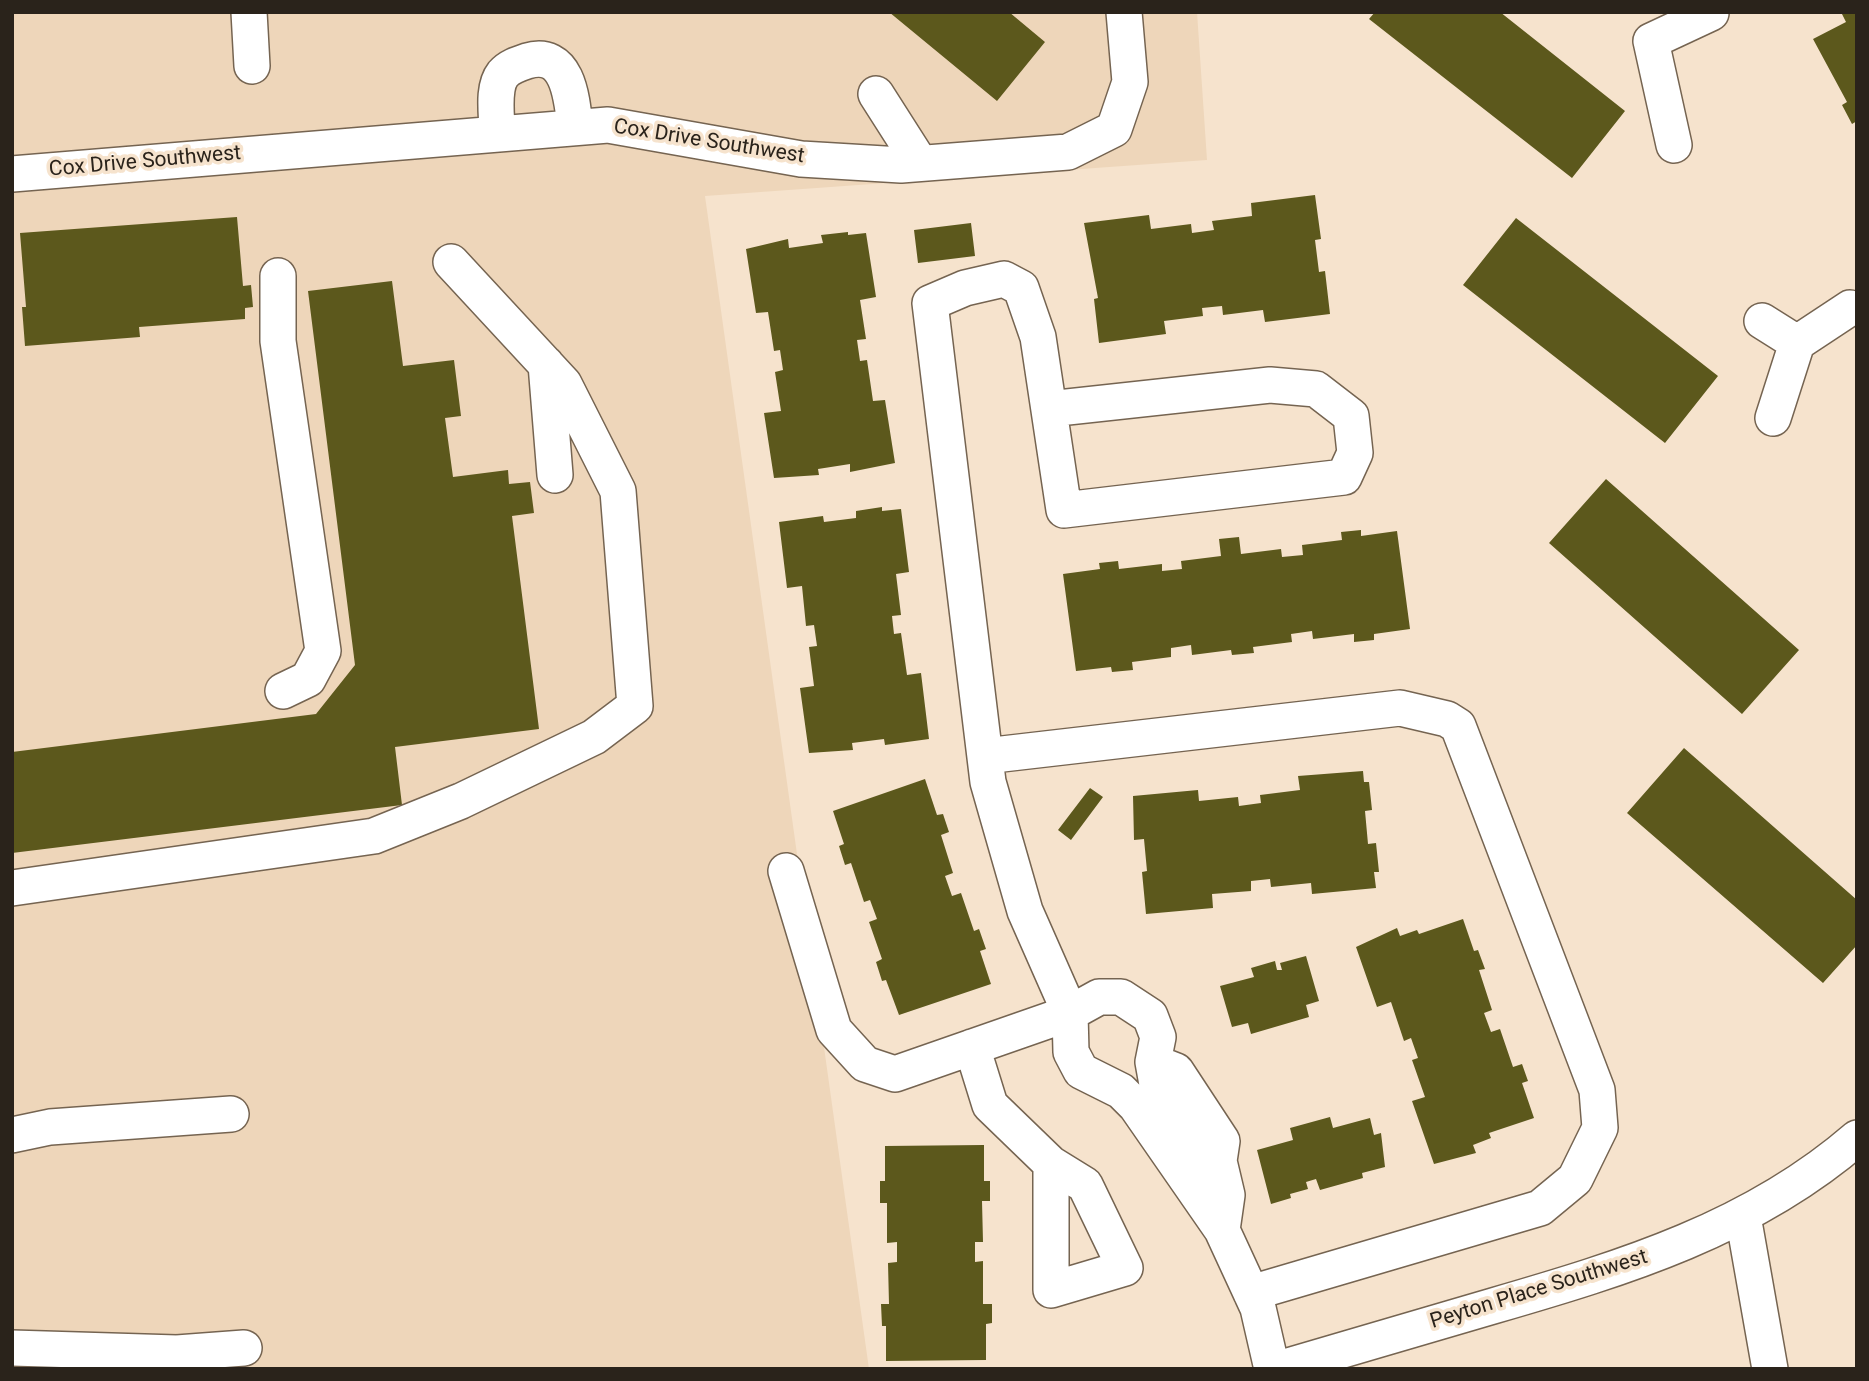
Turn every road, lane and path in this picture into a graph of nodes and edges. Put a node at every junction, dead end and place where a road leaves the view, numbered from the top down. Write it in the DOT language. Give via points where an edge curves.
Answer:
graph roads {
  1 [pos="248,12"];
  2 [pos="1124,12"];
  3 [pos="1711,13"];
  4 [pos="253,66"];
  5 [pos="876,94"];
  6 [pos="575,127"];
  7 [pos="497,132"];
  8 [pos="1674,145"];
  9 [pos="920,163"];
  10 [pos="12,174"];
  11 [pos="451,262"];
  12 [pos="278,276"];
  13 [pos="1850,307"];
  14 [pos="1762,321"];
  15 [pos="1797,343"];
  16 [pos="546,364"];
  17 [pos="1049,410"];
  18 [pos="1773,418"];
  19 [pos="555,475"];
  20 [pos="283,691"];
  21 [pos="985,755"];
  22 [pos="786,872"];
  23 [pos="12,888"];
  24 [pos="1070,1013"];
  25 [pos="972,1047"];
  26 [pos="1149,1086"];
  27 [pos="232,1114"];
  28 [pos="1186,1133"];
  29 [pos="12,1135"];
  30 [pos="1857,1138"];
  31 [pos="1051,1164"];
  32 [pos="1743,1216"];
  33 [pos="1222,1230"];
  34 [pos="1251,1293"];
  35 [pos="244,1348"];
  36 [pos="12,1349"];
  37 [pos="1272,1369"];
  38 [pos="1278,1369"];
  39 [pos="1770,1369"];
  1 -- 4 [label="street"];
  2 -- 9 [label="street, Cox Drive Southwest" via="1130,82 1114,129 1068,152"];
  3 -- 8 [label="street" via="1651,41"];
  5 -- 9 [label="street"];
  6 -- 7 [label="street, Cox Drive Southwest"];
  6 -- 7 [label="street" via="572,96 563,72 551,61 532,60 516,64 502,75 496,96"];
  6 -- 9 [label="street, Cox Drive Southwest" via="608,125 801,159"];
  7 -- 10 [label="street, Cox Drive Southwest"];
  11 -- 16 [label="street"];
  12 -- 20 [label="street" via="278,341 323,652 308,679"];
  13 -- 15 [label="street"];
  14 -- 15 [label="street"];
  15 -- 18 [label="street"];
  16 -- 19 [label="street"];
  16 -- 23 [label="street" via="564,384 618,491 635,706 594,737 461,801 374,836"];
  17 -- 17 [label="street" via="1064,510 1344,477 1355,453 1351,416 1316,389 1270,385"];
  17 -- 21 [label="street" via="1038,337 1020,288 1004,279 930,303"];
  21 -- 24 [label="street" via="988,782 1025,911"];
  21 -- 34 [label="street" via="1400,708 1458,726 1597,1090 1600,1128 1575,1179 1540,1208"];
  22 -- 25 [label="street" via="834,1030 865,1064 895,1074"];
  24 -- 25 [label="street"];
  24 -- 26 [label="street" via="1071,1052 1081,1071 1121,1091"];
  24 -- 26 [label="street" via="1099,997 1121,997 1150,1016 1158,1037"];
  25 -- 31 [label="street" via="990,1105"];
  26 -- 28 [label="street"];
  26 -- 28 [label="street" via="1176,1071"];
  27 -- 29 [label="street" via="50,1127"];
  28 -- 33 [label="street"];
  28 -- 33 [label="street" via="1222,1141 1219,1161 1227,1195"];
  30 -- 32 [label="street, Peyton Place Southwest" via="1828,1163"];
  32 -- 38 [label="street, Peyton Place Southwest" via="1606,1273"];
  32 -- 39 [label="street"];
  33 -- 34 [label="street"];
  34 -- 37 [label="street"];
  35 -- 36 [label="street" via="177,1353"];
}
